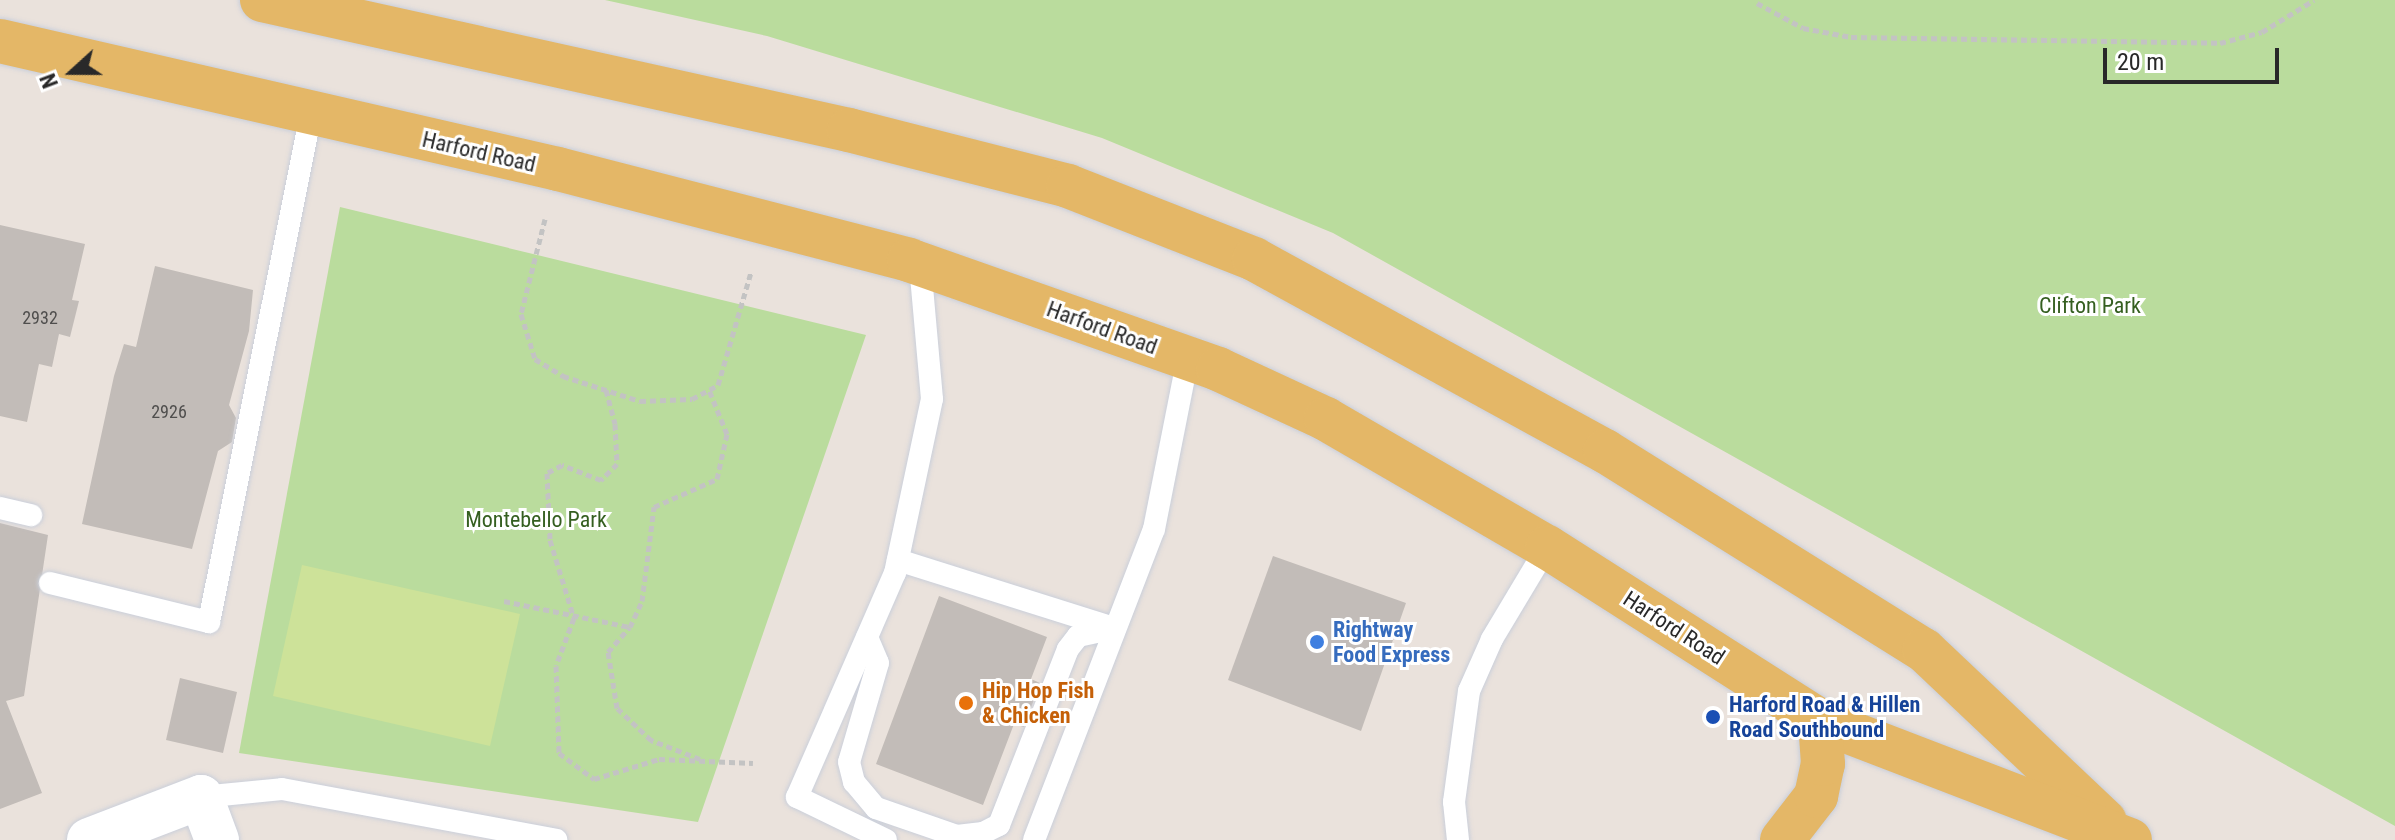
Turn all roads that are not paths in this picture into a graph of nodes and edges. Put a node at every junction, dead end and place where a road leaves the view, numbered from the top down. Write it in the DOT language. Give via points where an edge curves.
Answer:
graph roads {
  1 [pos="262,0"];
  2 [pos="0,41"];
  3 [pos="311,114"];
  4 [pos="920,264"];
  5 [pos="1188,358"];
  6 [pos="0,508"];
  7 [pos="31,515"];
  8 [pos="1547,547"];
  9 [pos="898,560"];
  10 [pos="50,583"];
  11 [pos="1115,628"];
  12 [pos="867,637"];
  13 [pos="1820,721"];
  14 [pos="201,797"];
  15 [pos="2118,838"];
  16 [pos="89,840"];
  17 [pos="217,840"];
  18 [pos="556,840"];
  19 [pos="886,840"];
  20 [pos="1034,840"];
  21 [pos="1458,840"];
  22 [pos="1782,840"];
  23 [pos="2053,840"];
  1 -- 15 [label="main road" via="864,134 1068,186 1254,259 1605,451 1924,650"];
  2 -- 3 [label="main road, Harford Road"];
  3 -- 4 [label="main road, Harford Road" via="558,169"];
  3 -- 10 [label="lane" via="209,622"];
  4 -- 5 [label="main road, Harford Road"];
  4 -- 9 [label="lane" via="932,399"];
  5 -- 8 [label="main road, Harford Road" via="1326,419"];
  5 -- 11 [label="lane" via="1154,529"];
  6 -- 7 [label="lane"];
  8 -- 13 [label="main road, Harford Road"];
  8 -- 21 [label="lane" via="1492,639 1469,691 1454,802"];
  9 -- 11 [label="lane"];
  9 -- 12 [label="lane"];
  11 -- 12 [label="lane" via="1078,636 1068,649 999,825 957,836 876,808 854,782 849,762 878,663"];
  11 -- 20 [label="lane"];
  12 -- 19 [label="lane" via="797,797"];
  13 -- 15 [label="main road, Harford Road"];
  13 -- 22 [label="main road" via="1823,764 1816,796"];
  14 -- 16 [label="street"];
  14 -- 17 [label="street"];
  14 -- 18 [label="lane" via="282,789"];
  15 -- 23 [label="main road"];
}
